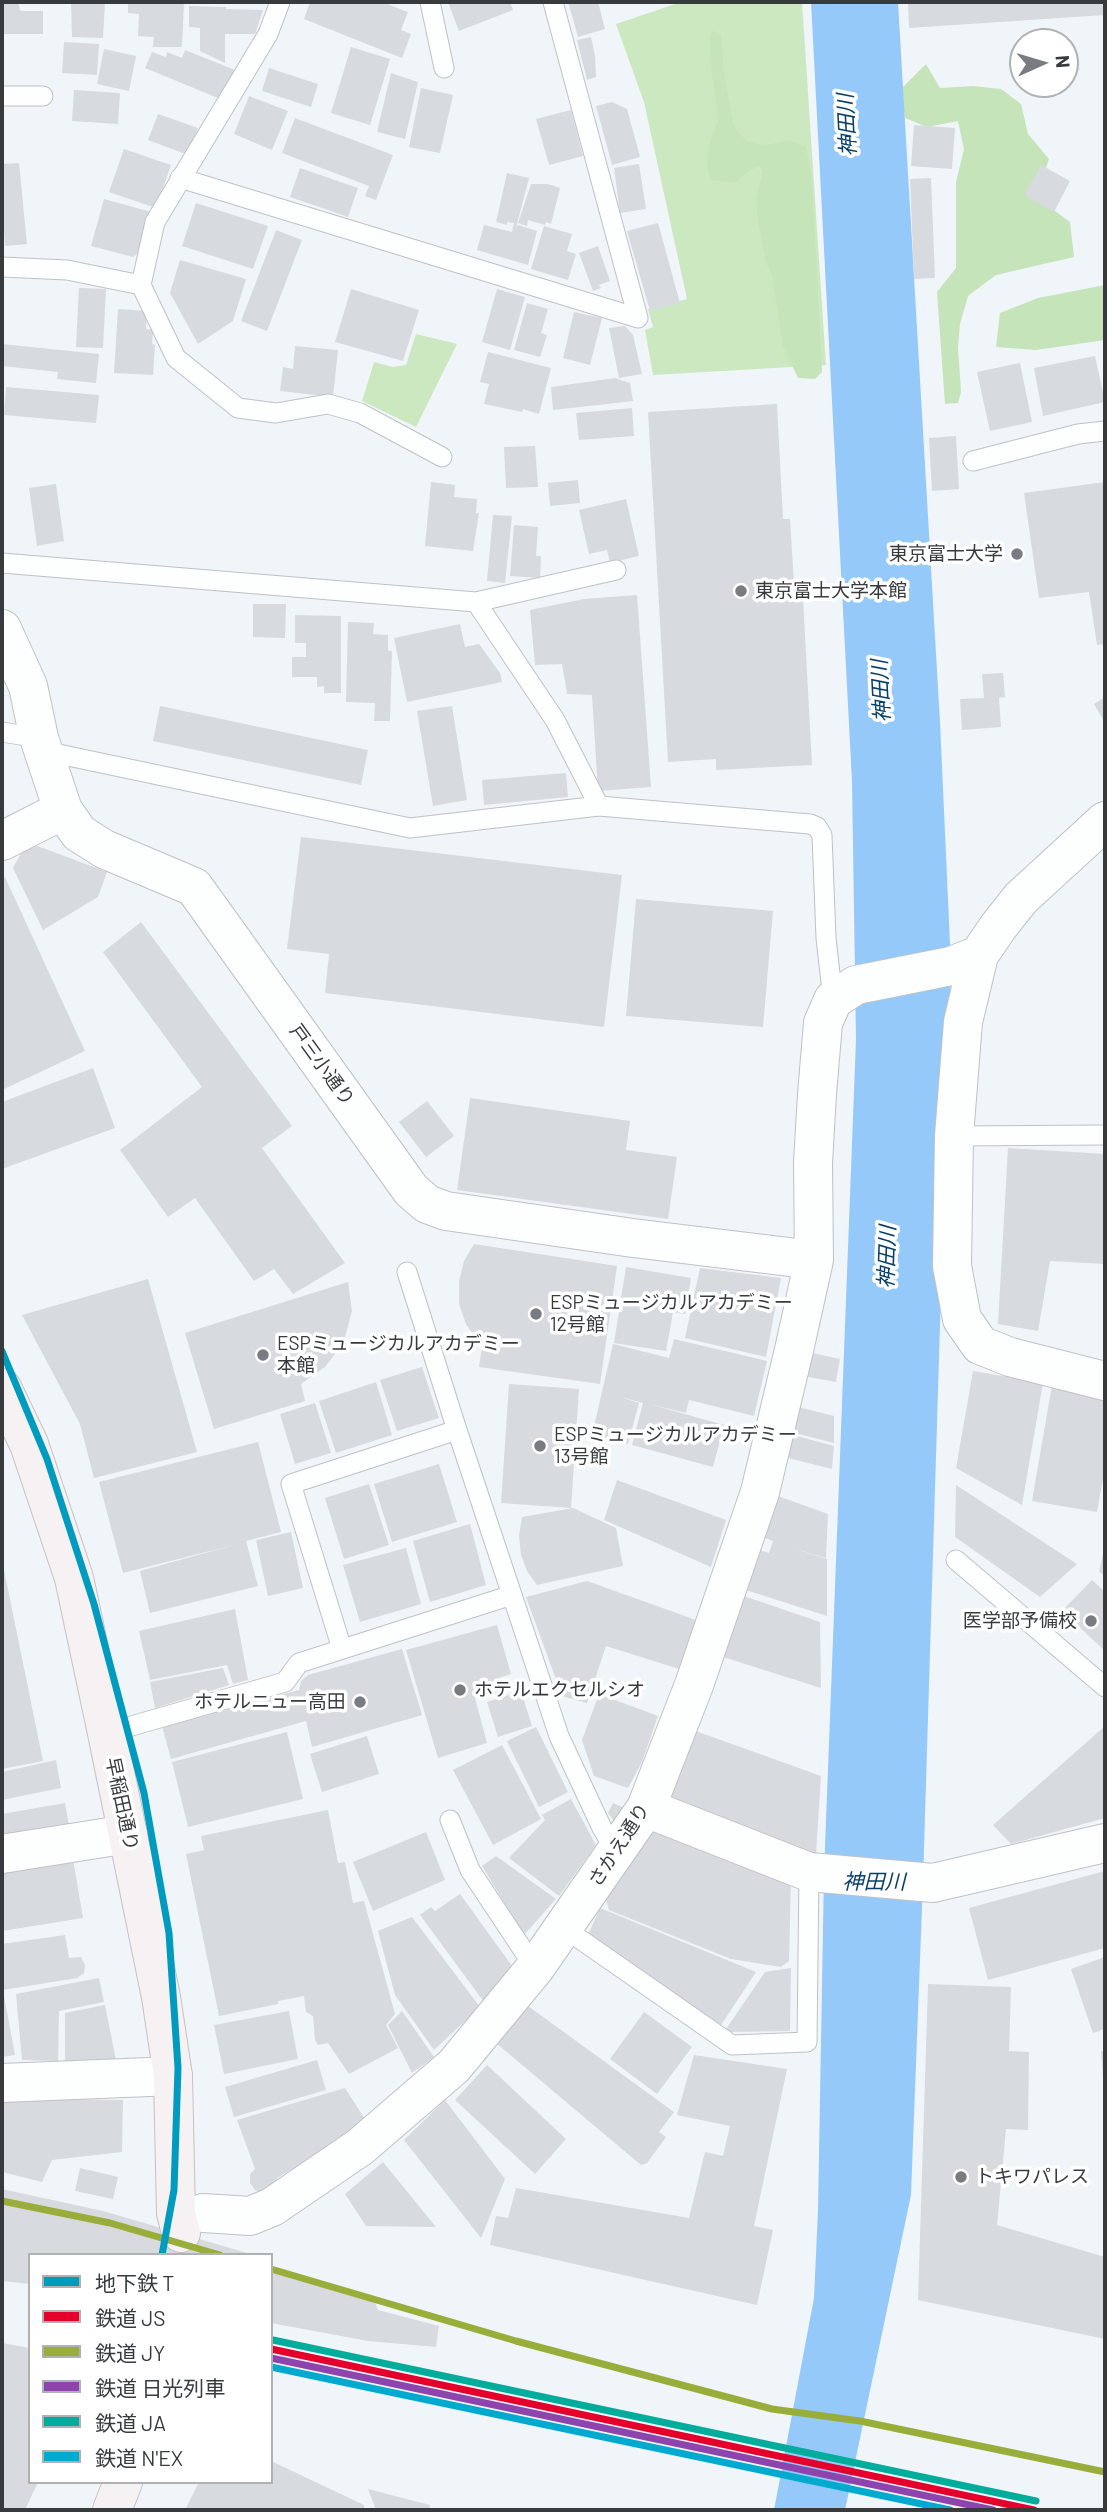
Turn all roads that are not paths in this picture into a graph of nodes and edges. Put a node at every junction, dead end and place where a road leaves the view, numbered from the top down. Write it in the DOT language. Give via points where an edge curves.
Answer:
graph roads {
  1 [pos="280,2"];
  2 [pos="430,2"];
  3 [pos="553,2"];
  4 [pos="444,68"];
  5 [pos="2,96"];
  6 [pos="43,96"];
  7 [pos="180,178"];
  8 [pos="2,267"];
  9 [pos="141,285"];
  10 [pos="1105,431"];
  11 [pos="442,457"];
  12 [pos="973,461"];
  13 [pos="2,563"];
  14 [pos="616,570"];
  15 [pos="476,602"];
  16 [pos="2,629"];
  17 [pos="2,732"];
  18 [pos="41,744"];
  19 [pos="600,806"];
  20 [pos="63,810"];
  21 [pos="1105,821"];
  22 [pos="2,841"];
  23 [pos="965,961"];
  24 [pos="845,993"];
  25 [pos="1105,1135"];
  26 [pos="954,1136"];
  27 [pos="814,1260"];
  28 [pos="408,1272"];
  29 [pos="1105,1381"];
  30 [pos="2,1388"];
  31 [pos="457,1430"];
  32 [pos="956,1560"];
  33 [pos="512,1595"];
  34 [pos="342,1649"];
  35 [pos="1105,1687"];
  36 [pos="107,1733"];
  37 [pos="646,1808"];
  38 [pos="450,1820"];
  39 [pos="128,1834"];
  40 [pos="1105,1843"];
  41 [pos="615,1850"];
  42 [pos="2,1854"];
  43 [pos="817,1873"];
  44 [pos="564,1928"];
  45 [pos="535,1968"];
  46 [pos="173,2076"];
  47 [pos="2,2083"];
  48 [pos="192,2223"];
  49 [pos="122,2484"];
  50 [pos="112,2510"];
  1 -- 7 [label="lane" via="268,34"];
  2 -- 4 [label="lane"];
  3 -- 7 [label="lane" via="638,318"];
  5 -- 6 [label="lane"];
  7 -- 9 [label="lane" via="155,222"];
  8 -- 9 [label="lane" via="66,270"];
  9 -- 11 [label="lane" via="176,358 238,408 276,413 328,404 360,413"];
  10 -- 12 [label="lane"];
  13 -- 15 [label="lane"];
  14 -- 15 [label="lane"];
  15 -- 19 [label="lane" via="555,720"];
  16 -- 18 [label="street, 戸三小通り" via="28,686"];
  17 -- 18 [label="lane"];
  18 -- 19 [label="lane" via="410,828"];
  18 -- 20 [label="street, 戸三小通り"];
  19 -- 24 [label="lane" via="817,827 822,835 826,938"];
  20 -- 22 [label="street"];
  20 -- 27 [label="street, 戸三小通り" via="79,833 104,849 194,887 411,1190 427,1205 606,1235"];
  21 -- 23 [label="street" via="1021,898"];
  23 -- 24 [label="street"];
  23 -- 26 [label="street"];
  24 -- 27 [label="street, さかえ通り" via="823,1023 813,1163"];
  25 -- 26 [label="lane"];
  26 -- 29 [label="street" via="952,1266 961,1319 980,1345"];
  27 -- 37 [label="street, さかえ通り" via="760,1492"];
  28 -- 31 [label="lane"];
  30 -- 36 [label="main road, 早稲田通り" via="29,1444 74,1578"];
  31 -- 33 [label="lane"];
  31 -- 34 [label="lane" via="291,1485"];
  32 -- 35 [label="lane"];
  33 -- 34 [label="lane"];
  33 -- 41 [label="lane" via="559,1736"];
  34 -- 36 [label="lane" via="299,1662 285,1682"];
  36 -- 39 [label="main road, 早稲田通り"];
  37 -- 41 [label="street, さかえ通り"];
  37 -- 43 [label="street"];
  38 -- 45 [label="lane" via="470,1870"];
  39 -- 42 [label="street"];
  39 -- 46 [label="main road, 早稲田通り"];
  40 -- 43 [label="street" via="933,1882"];
  41 -- 44 [label="street, さかえ通り"];
  43 -- 44 [label="lane" via="807,2042 733,2045"];
  44 -- 45 [label="street, さかえ通り"];
  45 -- 48 [label="street, さかえ通り" via="454,2066 360,2147 272,2207 250,2216"];
  46 -- 47 [label="street"];
  46 -- 48 [label="main road, 早稲田通り" via="176,2213"];
  49 -- 50 [label="main road"];
}
